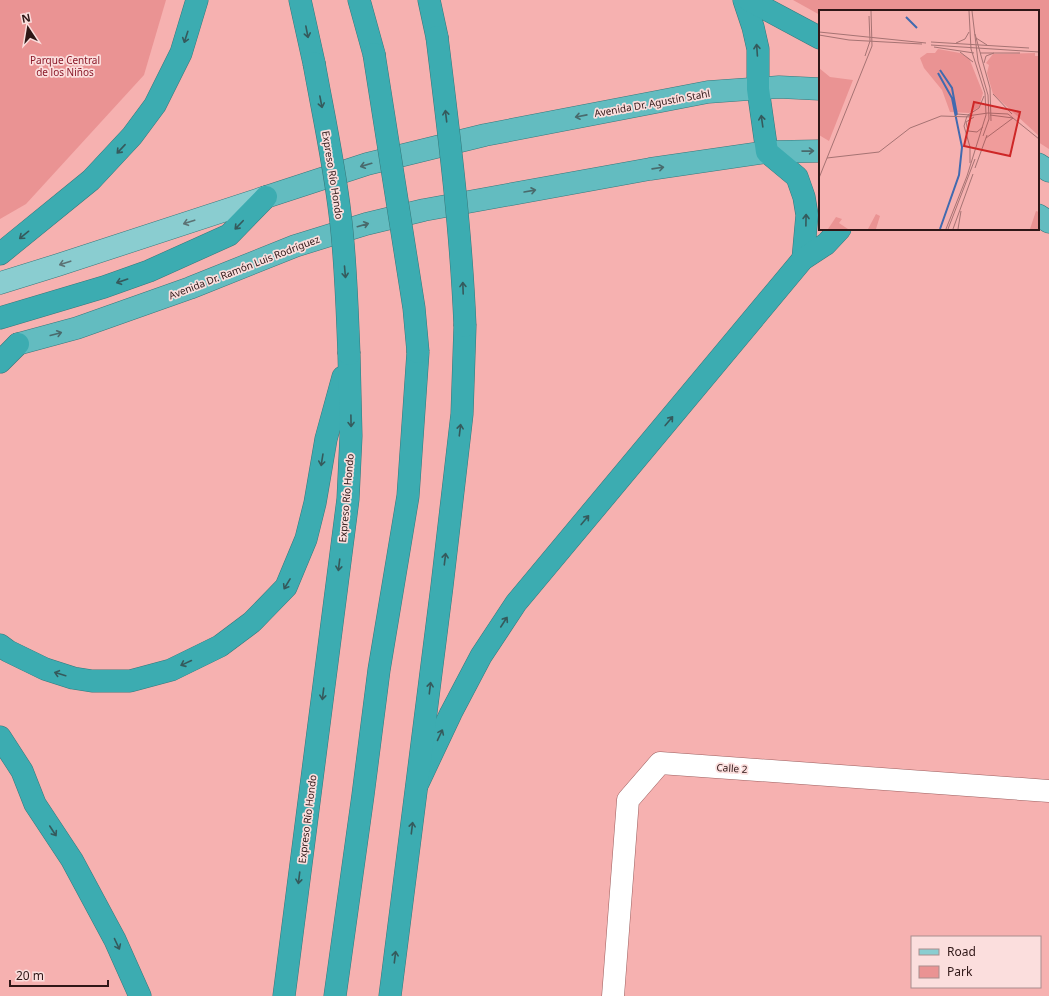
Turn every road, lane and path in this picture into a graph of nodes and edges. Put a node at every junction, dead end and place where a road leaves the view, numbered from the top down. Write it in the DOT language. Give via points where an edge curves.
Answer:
graph roads {
  1 [pos="197,0"];
  2 [pos="300,0"];
  3 [pos="359,0"];
  4 [pos="429,0"];
  5 [pos="744,0"];
  6 [pos="748,0"];
  7 [pos="819,37"];
  8 [pos="758,89"];
  9 [pos="819,89"];
  10 [pos="819,151"];
  11 [pos="767,152"];
  12 [pos="1039,165"];
  13 [pos="1049,170"];
  14 [pos="266,197"];
  15 [pos="1039,216"];
  16 [pos="1049,222"];
  17 [pos="839,230"];
  18 [pos="0,254"];
  19 [pos="804,259"];
  20 [pos="0,283"];
  21 [pos="0,318"];
  22 [pos="9,347"];
  23 [pos="350,354"];
  24 [pos="0,362"];
  25 [pos="0,645"];
  26 [pos="0,737"];
  27 [pos="0,763"];
  28 [pos="418,783"];
  29 [pos="1049,791"];
  30 [pos="35,804"];
  31 [pos="140,996"];
  32 [pos="284,996"];
  33 [pos="335,996"];
  34 [pos="390,996"];
  35 [pos="613,996"];
  1 -- 18 [label="highway, one-way" via="181,53 155,105 132,136 91,180"];
  2 -- 23 [label="highway, Expreso Río Hondo, one-way, bridge" via="331,150 340,214"];
  3 -- 33 [label="highway, bridge" via="374,54 414,308 418,352 408,496 379,670"];
  28 -- 4 [label="highway, one-way, bridge" via="462,414 464,326 456,190"];
  8 -- 5 [label="highway, one-way" via="758,49"];
  6 -- 7 [label="highway"];
  8 -- 9 [label="highway, Avenida Dr. Agustín Stahl"];
  11 -- 8 [label="highway, one-way"];
  8 -- 14 [label="highway, Avenida Dr. Agustín Stahl, one-way" via="708,92 485,135 367,164"];
  11 -- 10 [label="highway, one-way"];
  19 -- 11 [label="highway, one-way" via="807,215 804,197 797,177"];
  22 -- 11 [label="highway, Avenida Dr. Ramón Luis Rodríguez, one-way" via="77,328 190,288 302,244 366,224 417,212 650,169"];
  12 -- 13 [label="highway"];
  14 -- 20 [label="main road, one-way"];
  14 -- 21 [label="highway, one-way" via="229,235 104,287"];
  15 -- 16 [label="highway"];
  17 -- 19 [label="highway" via="826,244"];
  28 -- 19 [label="highway, one-way" via="478,662 516,603"];
  22 -- 24 [label="highway"];
  23 -- 25 [label="highway, one-way" via="326,439 306,539 286,587 252,622 220,646 171,670 130,681 73,678 45,669"];
  23 -- 32 [label="highway, Expreso Río Hondo, one-way" via="351,436 348,499"];
  26 -- 30 [label="highway" via="22,771"];
  27 -- 30 [label="highway" via="12,781"];
  34 -- 28 [label="highway, one-way"];
  29 -- 35 [label="street, Calle 2" via="660,763 628,800"];
  30 -- 31 [label="highway, one-way" via="72,860 115,940"];
}
